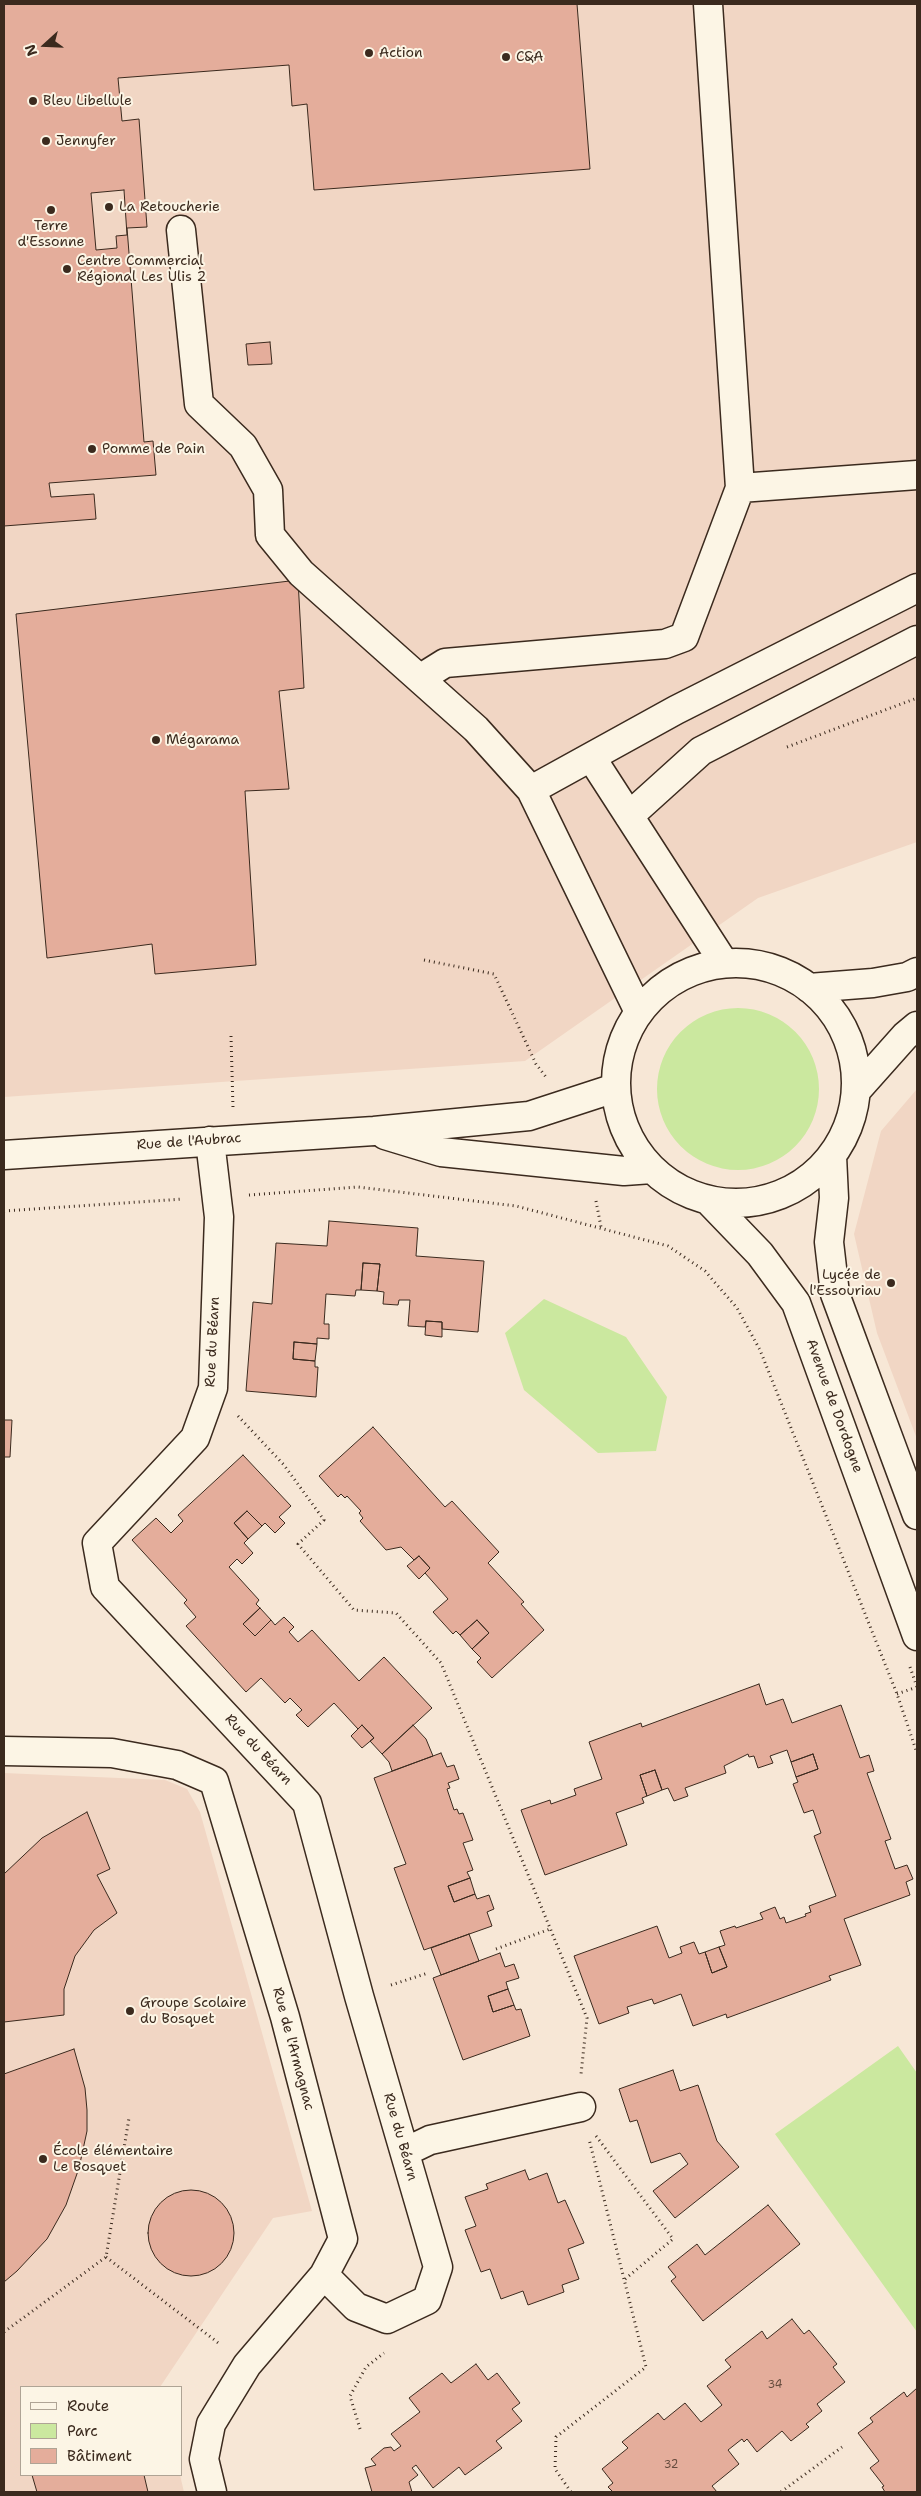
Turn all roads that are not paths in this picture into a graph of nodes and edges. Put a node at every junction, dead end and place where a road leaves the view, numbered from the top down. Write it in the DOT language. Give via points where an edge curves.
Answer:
graph roads {
  1 [pos="708,4"];
  2 [pos="181,230"];
  3 [pos="917,475"];
  4 [pos="740,488"];
  5 [pos="917,588"];
  6 [pos="917,640"];
  7 [pos="421,678"];
  8 [pos="591,757"];
  9 [pos="531,790"];
  10 [pos="629,816"];
  11 [pos="724,963"];
  12 [pos="917,972"];
  13 [pos="809,988"];
  14 [pos="638,1012"];
  15 [pos="917,1026"];
  16 [pos="615,1088"];
  17 [pos="856,1091"];
  18 [pos="374,1131"];
  19 [pos="222,1140"];
  20 [pos="4,1154"];
  21 [pos="832,1156"];
  22 [pos="652,1169"];
  23 [pos="709,1201"];
  24 [pos="917,1514"];
  25 [pos="917,1636"];
  26 [pos="4,1751"];
  27 [pos="583,2114"];
  28 [pos="405,2152"];
  29 [pos="324,2275"];
  30 [pos="212,2492"];
  1 -- 4 [label="street"];
  2 -- 7 [label="street" via="199,404 243,446 268,490 270,536 307,579"];
  3 -- 4 [label="street"];
  4 -- 7 [label="street" via="684,637 665,644 445,663"];
  5 -- 8 [label="street" via="676,710"];
  6 -- 10 [label="street" via="701,751"];
  7 -- 9 [label="street" via="476,729"];
  8 -- 9 [label="street"];
  8 -- 10 [label="street"];
  9 -- 14 [label="street"];
  10 -- 11 [label="street"];
  11 -- 13 [label="street" via="754,964 783,972"];
  11 -- 14 [label="street" via="690,972 659,990"];
  12 -- 13 [label="street" via="873,983"];
  13 -- 17 [label="street" via="836,1016 852,1052"];
  14 -- 16 [label="street" via="620,1051"];
  15 -- 17 [label="street"];
  16 -- 18 [label="street, Rue de l'Aubrac" via="529,1116"];
  16 -- 22 [label="street" via="620,1118 633,1146"];
  17 -- 21 [label="street" via="849,1126"];
  18 -- 19 [label="street, Rue de l'Aubrac"];
  18 -- 22 [label="street, Rue de l'Aubrac" via="441,1152 624,1172"];
  19 -- 20 [label="street, Rue de l'Aubrac"];
  19 -- 28 [label="street, Rue du Béarn" via="216,1197 219,1217 213,1388 195,1438 97,1543 106,1587 307,1803"];
  21 -- 23 [label="street" via="807,1181 777,1197 743,1204"];
  21 -- 24 [label="street" via="834,1198 829,1242 835,1294"];
  22 -- 23 [label="street" via="678,1189"];
  23 -- 25 [label="street, Avenue de Dordogne" via="760,1254 796,1303"];
  26 -- 29 [label="street, Rue de l'Armagnac" via="112,1753 178,1765 214,1781 285,2017 343,2238"];
  27 -- 28 [label="street" via="430,2140"];
  28 -- 29 [label="street, Rue du Béarn" via="438,2267 427,2300 387,2319 356,2307"];
  29 -- 30 [label="street, Rue de l'Armagnac" via="247,2365 211,2424 204,2459"];
}
